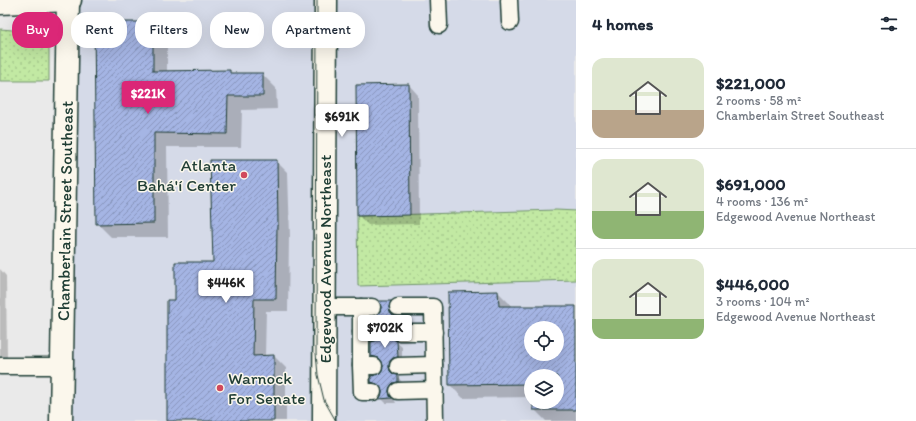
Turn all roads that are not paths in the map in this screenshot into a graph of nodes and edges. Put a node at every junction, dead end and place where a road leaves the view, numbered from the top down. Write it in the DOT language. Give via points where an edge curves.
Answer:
graph roads {
  1 [pos="69,0"];
  2 [pos="326,0"];
  3 [pos="438,0"];
  4 [pos="509,0"];
  5 [pos="0,3"];
  6 [pos="510,22"];
  7 [pos="439,25"];
  8 [pos="325,307"];
  9 [pos="398,307"];
  10 [pos="399,332"];
  11 [pos="434,332"];
  12 [pos="434,365"];
  13 [pos="0,366"];
  14 [pos="62,366"];
  15 [pos="398,366"];
  16 [pos="435,390"];
  17 [pos="398,391"];
  18 [pos="372,392"];
  19 [pos="61,421"];
  20 [pos="324,421"];
  21 [pos="436,421"];
  1 -- 5 [label="street"];
  1 -- 14 [label="street, Chamberlain Street Southeast"];
  2 -- 8 [label="street, Edgewood Avenue Northeast"];
  3 -- 7 [label="lane"];
  4 -- 6 [label="lane"];
  8 -- 18 [label="lane" via="366,307 367,366 362,392"];
  8 -- 20 [label="street, Edgewood Avenue Northeast"];
  9 -- 11 [label="lane" via="434,307"];
  10 -- 11 [label="lane"];
  11 -- 12 [label="lane"];
  12 -- 15 [label="lane"];
  12 -- 16 [label="lane"];
  13 -- 14 [label="lane"];
  14 -- 19 [label="street, Chamberlain Street Southeast"];
  16 -- 17 [label="lane"];
  16 -- 21 [label="lane"];
}
